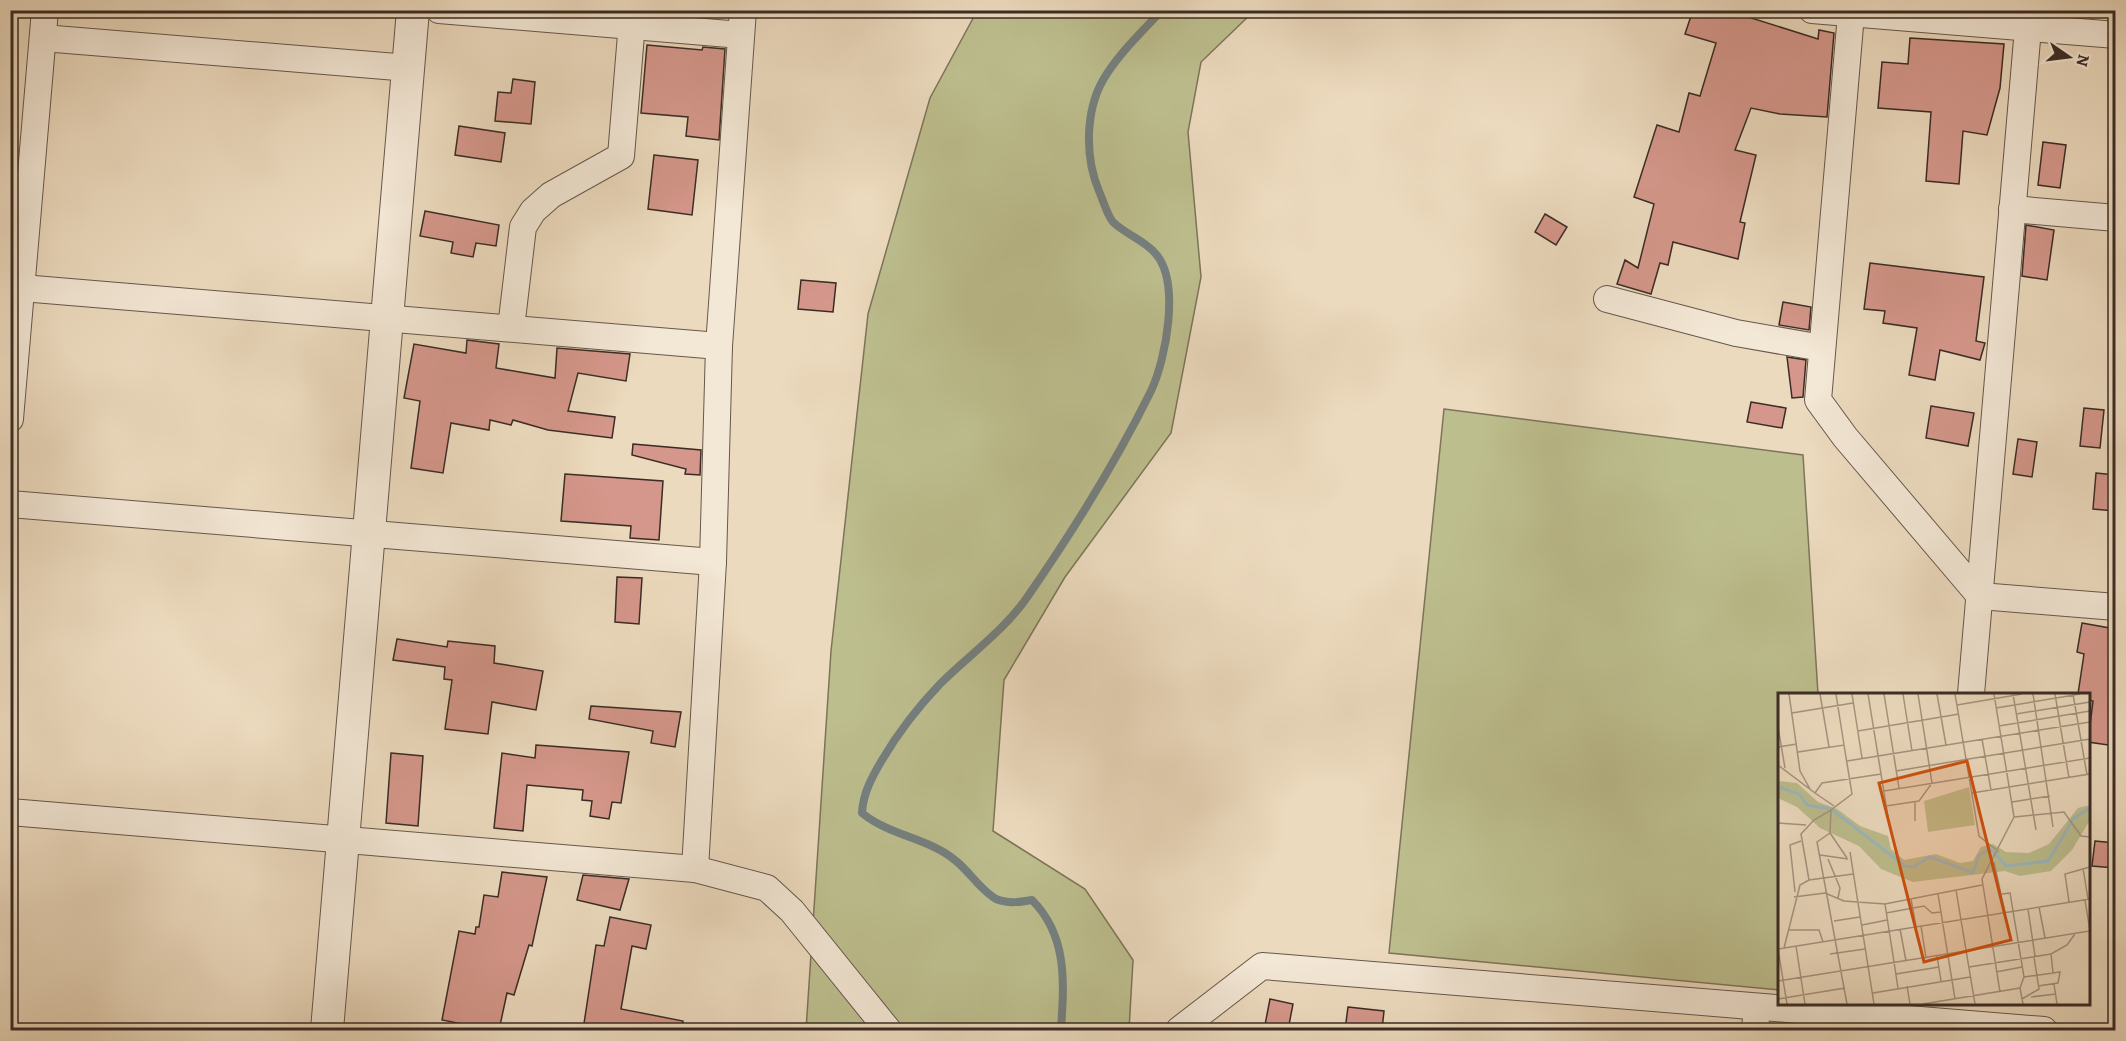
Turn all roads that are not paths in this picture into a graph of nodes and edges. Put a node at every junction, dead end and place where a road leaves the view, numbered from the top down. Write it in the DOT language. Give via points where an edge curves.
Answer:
graph roads {
  1 [pos="45,10"];
  2 [pos="414,10"];
  3 [pos="439,10"];
  4 [pos="1812,10"];
  5 [pos="1851,14"];
  6 [pos="633,18"];
  7 [pos="742,23"];
  8 [pos="2028,28"];
  9 [pos="2115,35"];
  10 [pos="43,38"];
  11 [pos="409,68"];
  12 [pos="21,165"];
  13 [pos="2012,209"];
  14 [pos="2115,218"];
  15 [pos="16,287"];
  16 [pos="1607,299"];
  17 [pos="387,318"];
  18 [pos="511,328"];
  19 [pos="719,346"];
  20 [pos="1822,348"];
  21 [pos="10,419"];
  22 [pos="10,504"];
  23 [pos="369,534"];
  24 [pos="713,562"];
  25 [pos="1980,596"];
  26 [pos="2115,607"];
  27 [pos="1971,693"];
  28 [pos="10,812"];
  29 [pos="343,839"];
  30 [pos="694,869"];
  31 [pos="1756,1019"];
  32 [pos="1944,1019"];
  33 [pos="327,1030"];
  34 [pos="888,1030"];
  35 [pos="1179,1030"];
  36 [pos="2044,1030"];
  1 -- 10 [label="street"];
  2 -- 11 [label="street"];
  3 -- 6 [label="street"];
  4 -- 5 [label="street"];
  5 -- 8 [label="street"];
  5 -- 20 [label="street"];
  6 -- 7 [label="street"];
  6 -- 18 [label="street" via="621,156 551,195 533,211 523,227"];
  7 -- 19 [label="street"];
  8 -- 9 [label="street"];
  8 -- 13 [label="street"];
  10 -- 11 [label="street"];
  10 -- 12 [label="street"];
  11 -- 17 [label="street"];
  12 -- 15 [label="street"];
  13 -- 14 [label="street"];
  13 -- 25 [label="street"];
  15 -- 17 [label="street"];
  15 -- 21 [label="street"];
  16 -- 20 [label="street" via="1736,333"];
  17 -- 18 [label="street"];
  17 -- 23 [label="street"];
  18 -- 19 [label="street"];
  19 -- 24 [label="street"];
  20 -- 25 [label="street" via="1818,400"];
  22 -- 23 [label="street"];
  23 -- 24 [label="street"];
  23 -- 29 [label="street"];
  24 -- 30 [label="street"];
  25 -- 26 [label="street"];
  25 -- 27 [label="street"];
  28 -- 29 [label="street"];
  29 -- 30 [label="street"];
  29 -- 33 [label="street"];
  30 -- 34 [label="street" via="767,888 792,911"];
  31 -- 32 [label="street"];
  31 -- 35 [label="street" via="1262,966"];
  32 -- 36 [label="street"];
}
